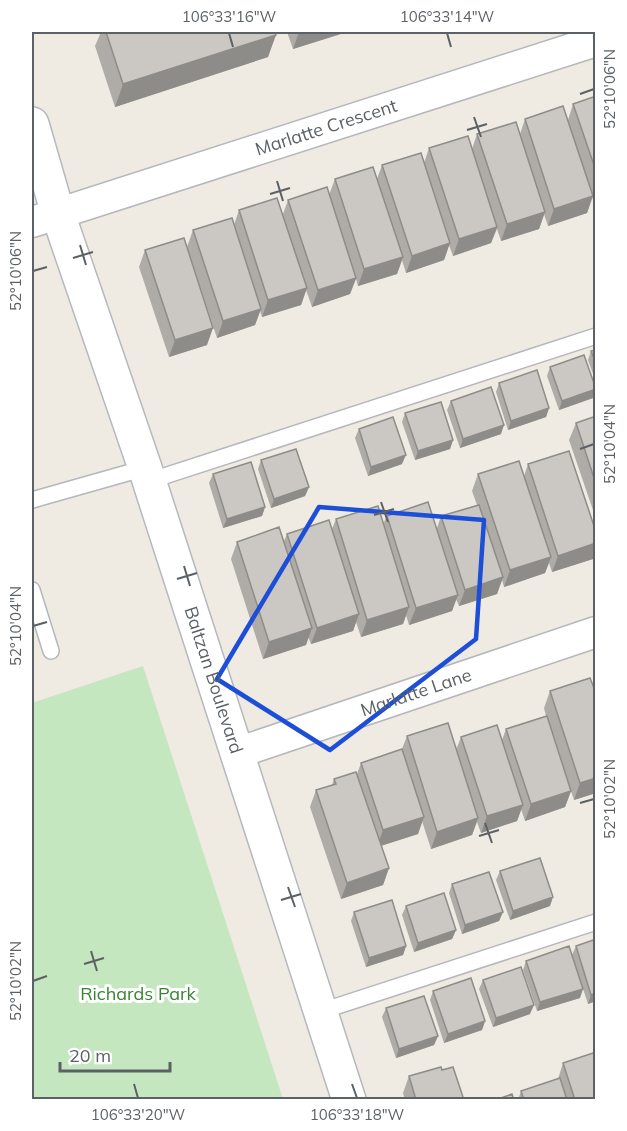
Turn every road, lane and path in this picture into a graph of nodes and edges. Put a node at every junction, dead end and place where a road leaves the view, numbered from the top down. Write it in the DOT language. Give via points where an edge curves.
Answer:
graph roads {
  1 [pos="596,41"];
  2 [pos="32,124"];
  3 [pos="45,218"];
  4 [pos="596,336"];
  5 [pos="147,474"];
  6 [pos="32,500"];
  7 [pos="32,590"];
  8 [pos="596,632"];
  9 [pos="51,651"];
  10 [pos="237,753"];
  11 [pos="596,922"];
  12 [pos="322,1011"];
  13 [pos="349,1100"];
  1 -- 3 [label="street, Marlatte Crescent"];
  2 -- 3 [label="street, Baltzan Boulevard"];
  3 -- 5 [label="street, Baltzan Boulevard"];
  4 -- 5 [label="lane"];
  5 -- 6 [label="lane"];
  5 -- 10 [label="street, Baltzan Boulevard"];
  7 -- 9 [label="lane"];
  8 -- 10 [label="street, Marlatte Lane"];
  10 -- 12 [label="street, Baltzan Boulevard"];
  11 -- 12 [label="lane"];
  12 -- 13 [label="street, Baltzan Boulevard"];
}
